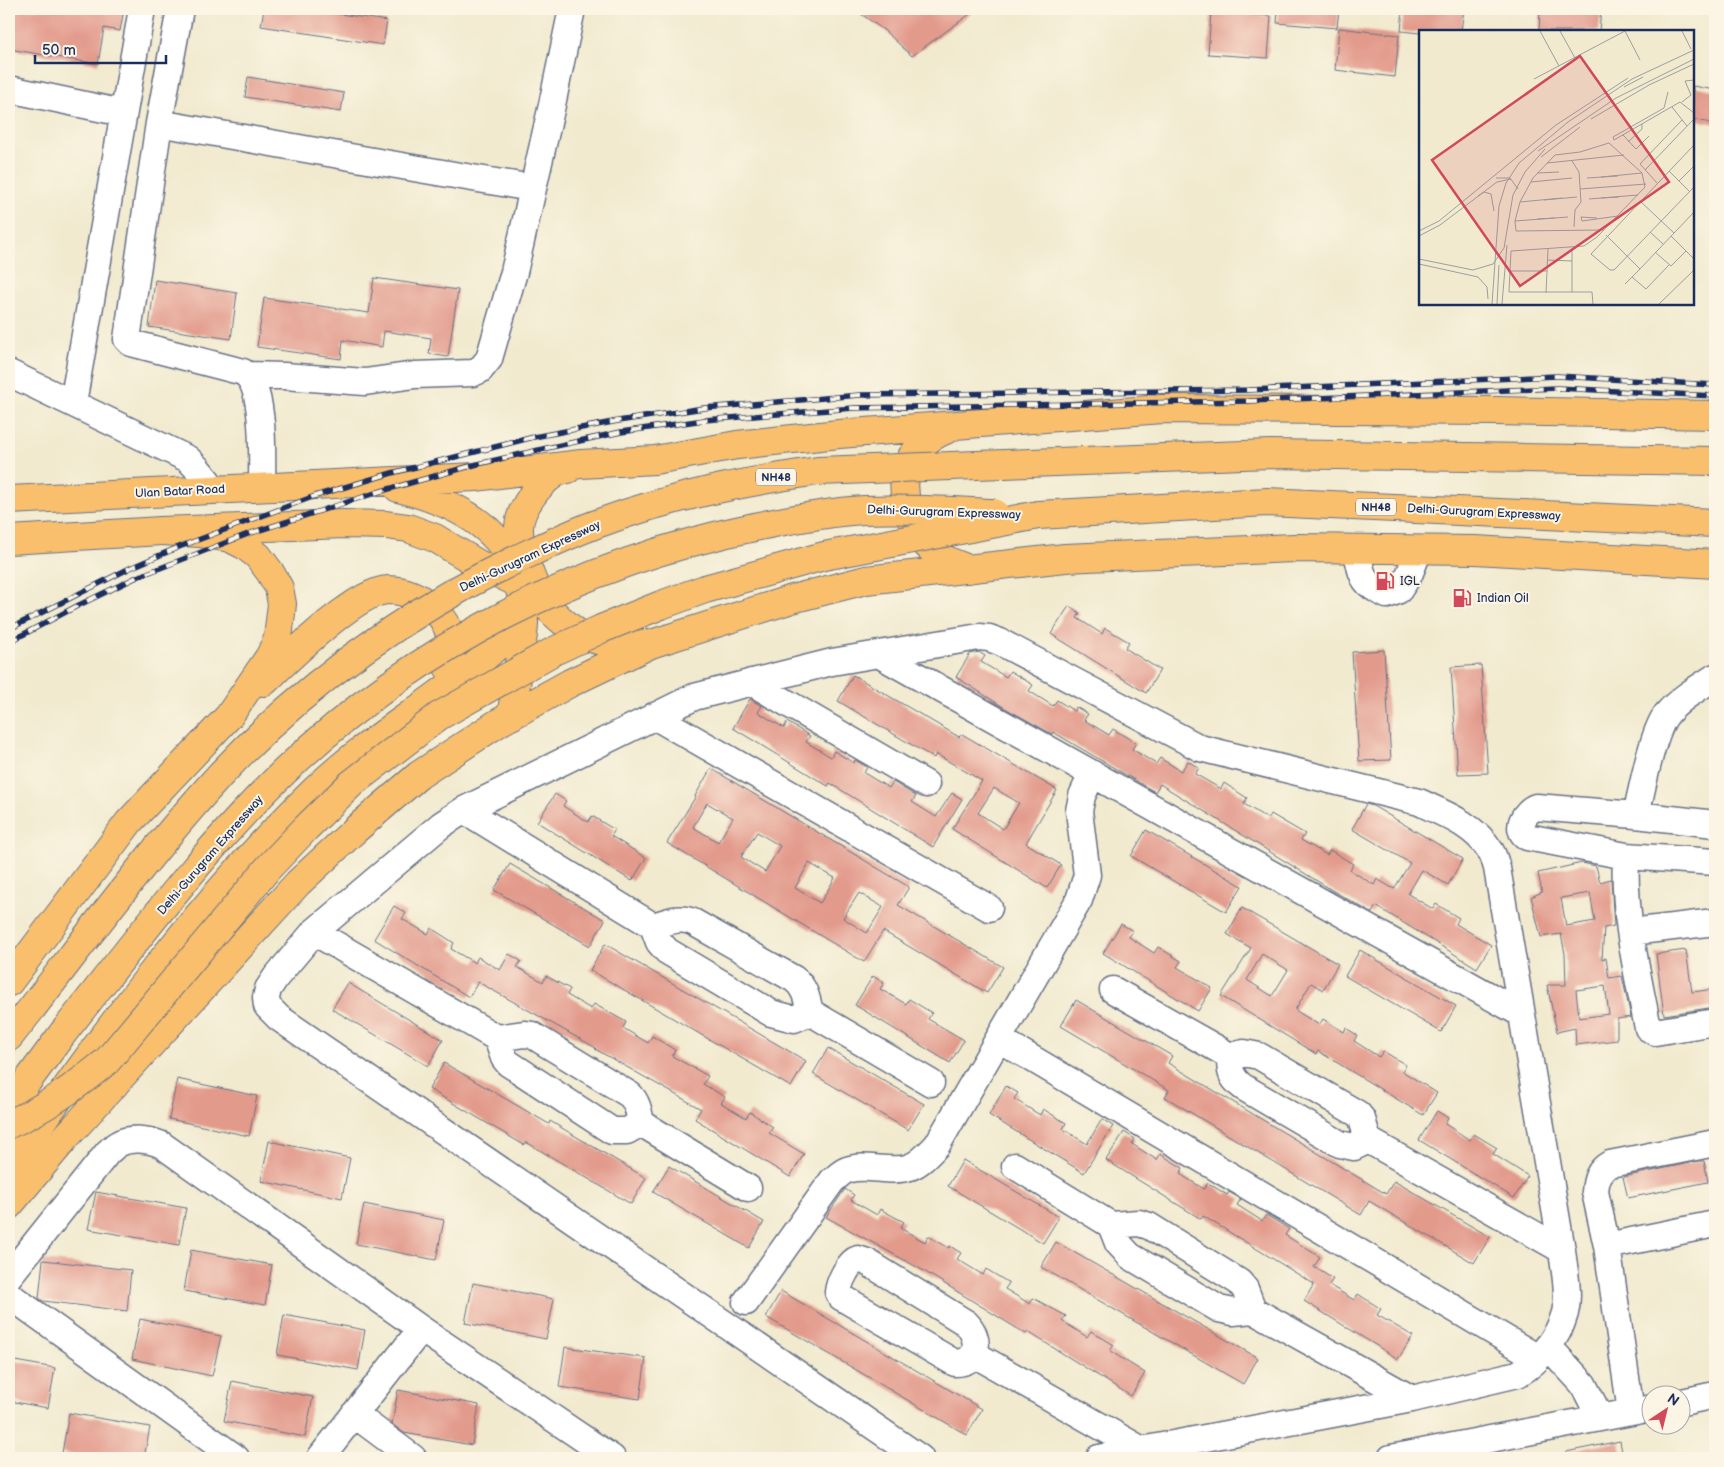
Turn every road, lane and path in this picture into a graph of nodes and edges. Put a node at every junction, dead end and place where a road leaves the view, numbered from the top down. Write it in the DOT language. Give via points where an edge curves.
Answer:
graph roads {
  1 [pos="126,9"];
  2 [pos="142,9"];
  3 [pos="180,9"];
  4 [pos="572,9"];
  5 [pos="129,79"];
  6 [pos="9,89"];
  7 [pos="123,113"];
  8 [pos="159,123"];
  9 [pos="533,188"];
  10 [pos="9,373"];
  11 [pos="248,375"];
  12 [pos="73,403"];
  13 [pos="1715,415"];
  14 [pos="959,425"];
  15 [pos="1715,461"];
  16 [pos="581,464"];
  17 [pos="352,484"];
  18 [pos="262,486"];
  19 [pos="214,490"];
  20 [pos="9,500"];
  21 [pos="1038,515"];
  22 [pos="1715,523"];
  23 [pos="161,531"];
  24 [pos="9,540"];
  25 [pos="1356,549"];
  26 [pos="1419,550"];
  27 [pos="1715,564"];
  28 [pos="969,569"];
  29 [pos="518,583"];
  30 [pos="524,621"];
  31 [pos="651,644"];
  32 [pos="880,655"];
  33 [pos="1715,677"];
  34 [pos="751,682"];
  35 [pos="421,705"];
  36 [pos="228,716"];
  37 [pos="511,716"];
  38 [pos="654,716"];
  39 [pos="1092,774"];
  40 [pos="926,784"];
  41 [pos="464,810"];
  42 [pos="1636,815"];
  43 [pos="1715,824"];
  44 [pos="1522,825"];
  45 [pos="1491,851"];
  46 [pos="1626,856"];
  47 [pos="1715,862"];
  48 [pos="989,908"];
  49 [pos="1715,922"];
  50 [pos="653,926"];
  51 [pos="314,932"];
  52 [pos="1631,932"];
  53 [pos="9,982"];
  54 [pos="1112,990"];
  55 [pos="131,1000"];
  56 [pos="810,1012"];
  57 [pos="1520,1013"];
  58 [pos="1715,1022"];
  59 [pos="9,1037"];
  60 [pos="497,1038"];
  61 [pos="999,1039"];
  62 [pos="1230,1056"];
  63 [pos="931,1083"];
  64 [pos="114,1085"];
  65 [pos="9,1106"];
  66 [pos="641,1123"];
  67 [pos="9,1124"];
  68 [pos="1368,1140"];
  69 [pos="1715,1143"];
  70 [pos="1015,1166"];
  71 [pos="9,1169"];
  72 [pos="748,1188"];
  73 [pos="9,1205"];
  74 [pos="1715,1224"];
  75 [pos="1111,1225"];
  76 [pos="1607,1246"];
  77 [pos="1562,1250"];
  78 [pos="9,1276"];
  79 [pos="9,1295"];
  80 [pos="746,1302"];
  81 [pos="1253,1310"];
  82 [pos="421,1329"];
  83 [pos="1543,1352"];
  84 [pos="974,1354"];
  85 [pos="1715,1395"];
  86 [pos="1412,1399"];
  87 [pos="1692,1400"];
  88 [pos="1641,1410"];
  89 [pos="354,1414"];
  90 [pos="1600,1417"];
  91 [pos="1142,1450"];
  92 [pos="236,1458"];
  93 [pos="320,1458"];
  94 [pos="413,1458"];
  95 [pos="612,1458"];
  96 [pos="920,1458"];
  97 [pos="1099,1458"];
  98 [pos="1397,1458"];
  1 -- 5 [label="street" via="119,48"];
  2 -- 5 [label="street"];
  3 -- 8 [label="street"];
  4 -- 9 [label="street"];
  5 -- 7 [label="street"];
  6 -- 7 [label="street"];
  7 -- 12 [label="street"];
  8 -- 9 [label="street"];
  8 -- 11 [label="street" via="128,340"];
  9 -- 11 [label="street" via="492,352 480,370 365,382"];
  10 -- 12 [label="street"];
  11 -- 18 [label="street" via="258,393"];
  12 -- 19 [label="street" via="188,460"];
  13 -- 14 [label="main road" via="1162,409"];
  14 -- 16 [label="main road" via="737,445 655,460"];
  14 -- 28 [label="main road" via="938,432 915,453 906,472 905,492 909,514 925,543 950,563"];
  15 -- 59 [label="main road, Delhi-Gurugram Expressway / NH48, bridge" via="1270,454 818,471 715,490 601,522 455,591 408,618 320,682 272,724 184,815"];
  16 -- 17 [label="main road" via="476,477"];
  16 -- 31 [label="main road" via="555,473 542,484 523,512 519,527 525,562 544,604 577,632 606,643"];
  17 -- 18 [label="main road, Ulan Batar Road"];
  17 -- 29 [label="main road" via="397,487 429,496 454,508 479,524 503,548 514,566"];
  18 -- 19 [label="main road, Ulan Batar Road"];
  19 -- 20 [label="main road, Ulan Batar Road"];
  21 -- 22 [label="main road, Delhi-Gurugram Expressway / NH48" via="1267,502"];
  21 -- 65 [label="main road, Delhi-Gurugram Expressway / NH48, bridge" via="911,509 862,510 792,519 662,550 597,572 476,631 414,668 366,703 284,772 236,821 141,935"];
  21 -- 67 [label="main road, bridge" via="824,556 705,589 661,604 552,652 439,716 351,784 268,867 107,1061 44,1108"];
  23 -- 24 [label="main road"];
  23 -- 29 [label="main road" via="344,524 408,528 435,538"];
  23 -- 36 [label="main road" via="230,538 258,556 279,588 282,604 278,638 270,656"];
  25 -- 26 [label="main road"];
  25 -- 26 [label="street" via="1365,581 1387,595 1399,590"];
  25 -- 28 [label="main road" via="1294,548 1065,558"];
  26 -- 27 [label="main road" via="1475,550"];
  28 -- 31 [label="main road" via="866,580 792,599"];
  29 -- 30 [label="main road"];
  30 -- 35 [label="main road" via="464,675"];
  30 -- 37 [label="main road"];
  31 -- 37 [label="main road"];
  32 -- 34 [label="street" via="832,662"];
  32 -- 39 [label="street"];
  32 -- 45 [label="street" via="968,638 989,638 1200,748 1419,802 1476,833"];
  33 -- 42 [label="street" via="1678,702 1666,716 1656,739"];
  34 -- 38 [label="street" via="694,697"];
  34 -- 40 [label="street"];
  35 -- 36 [label="main road" via="448,670 452,641 449,627 425,600 388,590 358,601 326,626"];
  35 -- 55 [label="main road" via="315,789 238,871"];
  36 -- 53 [label="main road" via="129,822"];
  37 -- 64 [label="main road" via="419,775 355,830 298,883"];
  38 -- 41 [label="street"];
  38 -- 48 [label="street"];
  39 -- 57 [label="street"];
  39 -- 61 [label="street" via="1079,811 1086,876 1084,887"];
  41 -- 50 [label="street"];
  41 -- 51 [label="street" via="441,825"];
  42 -- 43 [label="street"];
  42 -- 44 [label="street" via="1536,807 1529,809"];
  44 -- 45 [label="street"];
  44 -- 46 [label="street" via="1523,835 1527,837"];
  45 -- 57 [label="street" via="1497,868"];
  46 -- 47 [label="street"];
  46 -- 52 [label="street" via="1625,881"];
  49 -- 52 [label="street"];
  50 -- 56 [label="street" via="659,942 667,951 771,1013 794,1019"];
  50 -- 56 [label="street" via="675,919 693,922 800,983"];
  51 -- 60 [label="street"];
  51 -- 96 [label="street" via="268,989 267,1006 271,1012"];
  52 -- 58 [label="street" via="1650,1030 1655,1032"];
  54 -- 62 [label="street"];
  55 -- 64 [label="main road"];
  55 -- 71 [label="main road"];
  56 -- 63 [label="street"];
  57 -- 77 [label="street"];
  60 -- 66 [label="street" via="532,1035 630,1096 638,1108"];
  60 -- 66 [label="street" via="508,1063 612,1131 627,1131"];
  61 -- 80 [label="street" via="937,1145 911,1167 896,1170 849,1169 837,1176"];
  61 -- 83 [label="street"];
  62 -- 68 [label="street" via="1244,1053 1259,1056 1358,1114"];
  62 -- 68 [label="street" via="1232,1075 1243,1087 1340,1144 1354,1147"];
  64 -- 73 [label="main road"];
  66 -- 72 [label="street"];
  68 -- 77 [label="street"];
  69 -- 76 [label="street" via="1604,1167 1597,1178 1595,1192"];
  70 -- 75 [label="street"];
  74 -- 76 [label="street"];
  75 -- 81 [label="street" via="1118,1243 1146,1266 1219,1309 1233,1312"];
  75 -- 81 [label="street" via="1139,1223 1149,1226 1239,1282"];
  76 -- 88 [label="street"];
  77 -- 83 [label="street" via="1565,1312"];
  78 -- 82 [label="street" via="108,1152 118,1144 153,1141"];
  79 -- 92 [label="street"];
  81 -- 86 [label="street"];
  82 -- 89 [label="street"];
  82 -- 95 [label="street"];
  83 -- 86 [label="street" via="1529,1368 1518,1374"];
  83 -- 90 [label="street" via="1583,1384"];
  84 -- 84 [label="street" via="956,1363 841,1297 838,1287 852,1262 858,1259 867,1262 966,1323 975,1336"];
  84 -- 91 [label="street"];
  85 -- 87 [label="street"];
  86 -- 91 [label="street"];
  88 -- 90 [label="street"];
  89 -- 93 [label="street"];
  89 -- 94 [label="street"];
  90 -- 98 [label="street"];
  91 -- 97 [label="street"];
}
